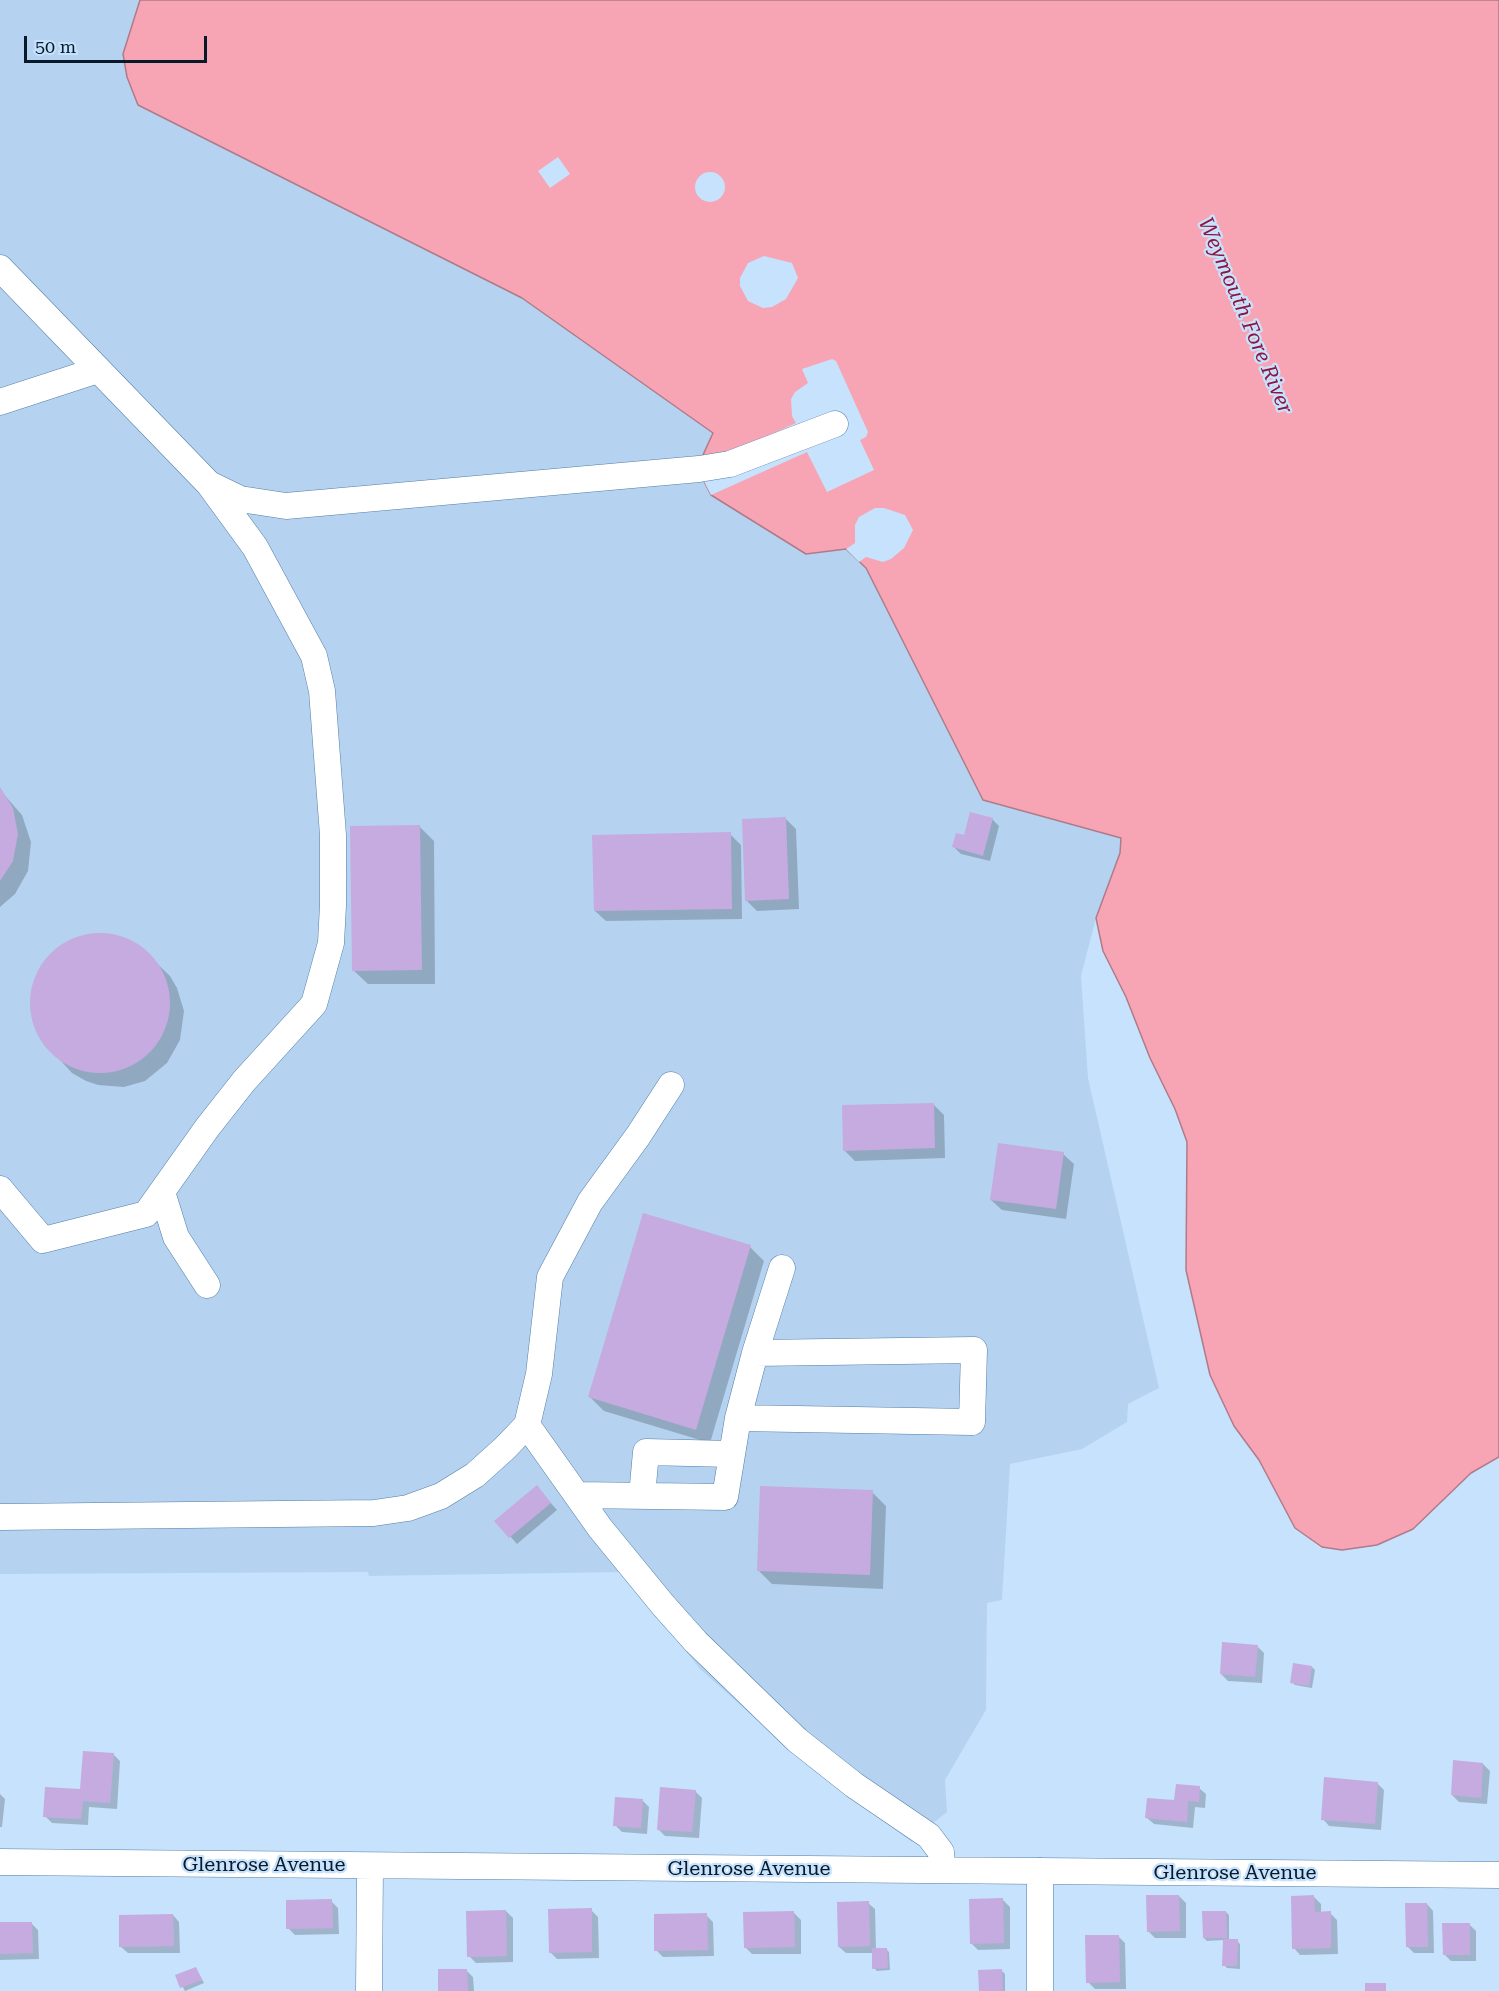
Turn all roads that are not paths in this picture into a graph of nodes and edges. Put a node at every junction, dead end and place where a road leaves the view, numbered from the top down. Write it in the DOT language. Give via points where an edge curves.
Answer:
graph roads {
  1 [pos="0,268"];
  2 [pos="98,370"];
  3 [pos="0,402"];
  4 [pos="835,424"];
  5 [pos="209,484"];
  6 [pos="671,1085"];
  7 [pos="0,1189"];
  8 [pos="162,1192"];
  9 [pos="782,1268"];
  10 [pos="207,1285"];
  11 [pos="755,1353"];
  12 [pos="738,1418"];
  13 [pos="527,1425"];
  14 [pos="731,1454"];
  15 [pos="577,1495"];
  16 [pos="642,1496"];
  17 [pos="0,1517"];
  18 [pos="0,1862"];
  19 [pos="370,1866"];
  20 [pos="942,1870"];
  21 [pos="1040,1871"];
  22 [pos="1499,1875"];
  23 [pos="369,1991"];
  24 [pos="1040,1991"];
  1 -- 2 [label="street"];
  2 -- 3 [label="street"];
  2 -- 5 [label="street"];
  4 -- 5 [label="street" via="730,464 699,469 286,506 240,499"];
  5 -- 8 [label="street" via="255,547 314,656 322,691 333,835 331,943 314,1004 244,1081"];
  6 -- 13 [label="street" via="590,1202 550,1277 538,1374"];
  7 -- 8 [label="street" via="44,1240 146,1214"];
  8 -- 10 [label="street" via="176,1237"];
  9 -- 11 [label="street"];
  11 -- 12 [label="street"];
  11 -- 12 [label="street" via="974,1350 972,1422"];
  12 -- 14 [label="street"];
  13 -- 15 [label="street"];
  13 -- 17 [label="street" via="475,1475 441,1496 408,1508 374,1513"];
  14 -- 16 [label="street" via="725,1497"];
  14 -- 16 [label="street" via="646,1452"];
  15 -- 16 [label="street"];
  15 -- 20 [label="street" via="663,1605 704,1650 805,1747 930,1836 941,1852"];
  18 -- 19 [label="street, Glenrose Avenue"];
  19 -- 20 [label="street, Glenrose Avenue"];
  19 -- 23 [label="street"];
  20 -- 21 [label="street, Glenrose Avenue"];
  21 -- 22 [label="street, Glenrose Avenue"];
  21 -- 24 [label="street"];
}
